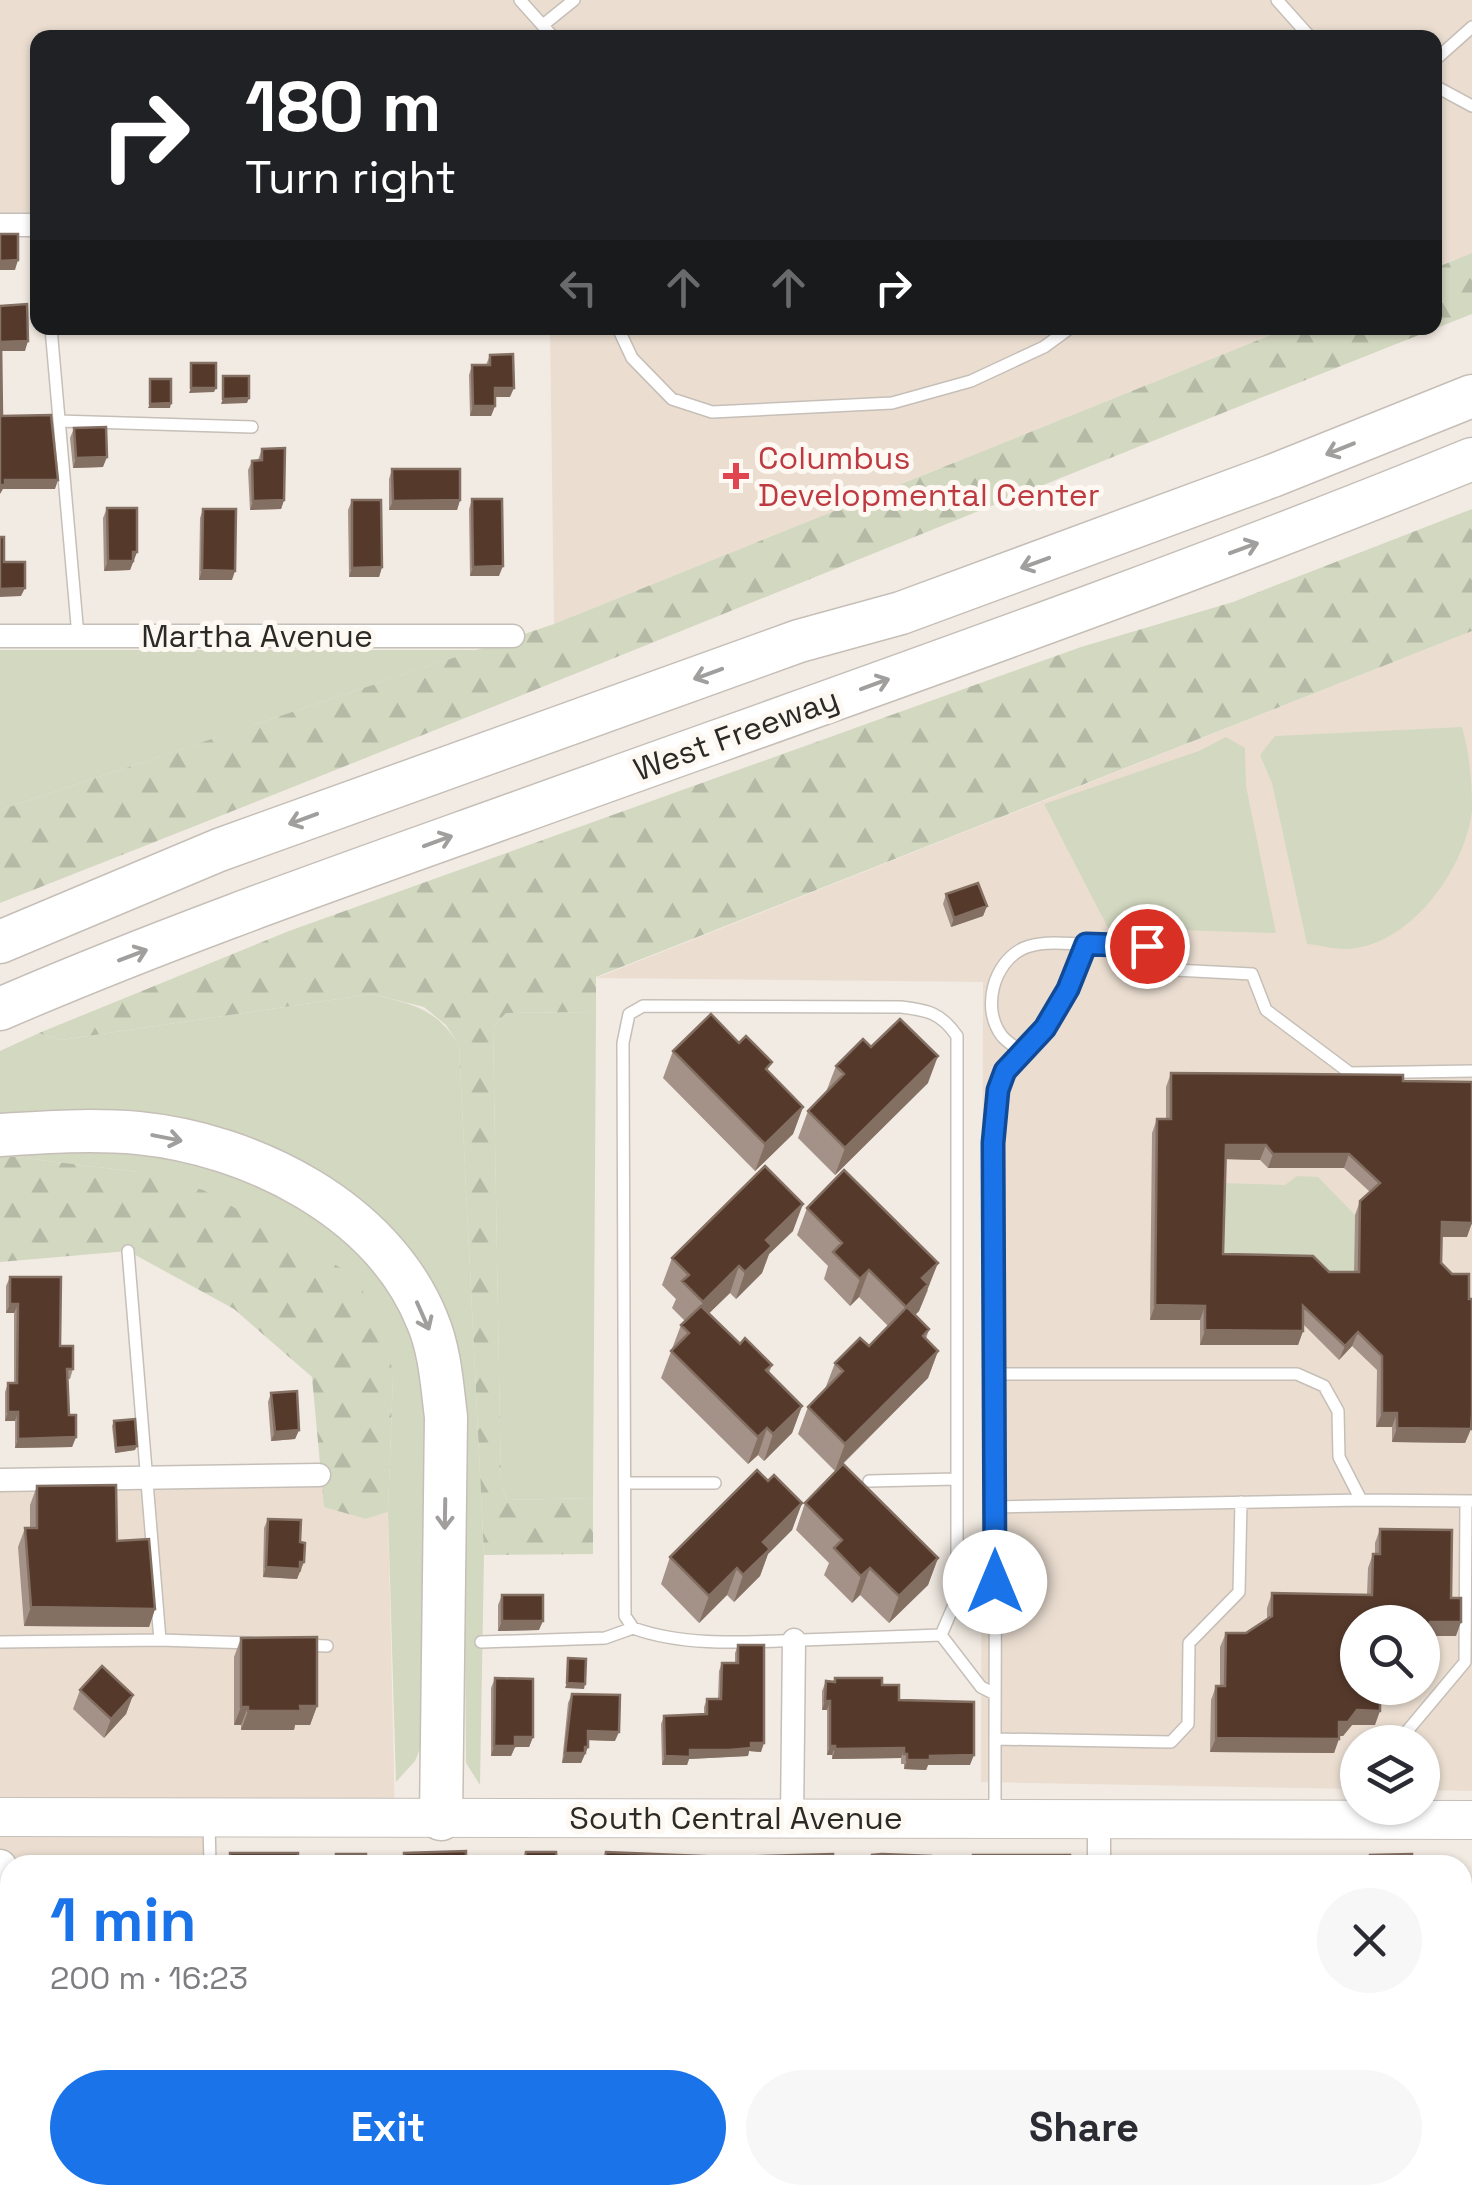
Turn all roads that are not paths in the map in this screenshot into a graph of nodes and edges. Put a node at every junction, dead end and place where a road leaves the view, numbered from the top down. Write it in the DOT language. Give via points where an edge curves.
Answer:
graph roads {
  1 [pos="520,0"];
  2 [pos="574,0"];
  3 [pos="1278,0"];
  4 [pos="543,26"];
  5 [pos="1472,27"];
  6 [pos="547,30"];
  7 [pos="1304,30"];
  8 [pos="1442,54"];
  9 [pos="1442,90"];
  10 [pos="1472,106"];
  11 [pos="0,224"];
  12 [pos="30,224"];
  13 [pos="52,335"];
  14 [pos="621,335"];
  15 [pos="1060,335"];
  16 [pos="1472,384"];
  17 [pos="1472,396"];
  18 [pos="1430,413"];
  19 [pos="59,421"];
  20 [pos="252,427"];
  21 [pos="1472,459"];
  22 [pos="0,636"];
  23 [pos="78,636"];
  24 [pos="513,636"];
  25 [pos="0,942"];
  26 [pos="1086,944"];
  27 [pos="0,1009"];
  28 [pos="1020,1051"];
  29 [pos="1472,1070"];
  30 [pos="0,1135"];
  31 [pos="128,1251"];
  32 [pos="996,1374"];
  33 [pos="319,1476"];
  34 [pos="148,1477"];
  35 [pos="956,1478"];
  36 [pos="0,1480"];
  37 [pos="868,1481"];
  38 [pos="715,1483"];
  39 [pos="625,1484"];
  40 [pos="1361,1500"];
  41 [pos="1469,1501"];
  42 [pos="1241,1502"];
  43 [pos="995,1507"];
  44 [pos="632,1628"];
  45 [pos="941,1635"];
  46 [pos="160,1640"];
  47 [pos="794,1640"];
  48 [pos="0,1642"];
  49 [pos="481,1642"];
  50 [pos="272,1644"];
  51 [pos="290,1644"];
  52 [pos="327,1646"];
  53 [pos="995,1694"];
  54 [pos="1412,1725"];
  55 [pos="995,1738"];
  56 [pos="1340,1814"];
  57 [pos="0,1817"];
  58 [pos="1440,1817"];
  59 [pos="210,1818"];
  60 [pos="995,1818"];
  61 [pos="1099,1818"];
  62 [pos="441,1819"];
  63 [pos="792,1819"];
  64 [pos="1472,1820"];
  65 [pos="210,1855"];
  66 [pos="1099,1855"];
  1 -- 4 [label="lane"];
  2 -- 4 [label="lane"];
  3 -- 7 [label="lane"];
  4 -- 6 [label="lane"];
  5 -- 8 [label="lane"];
  9 -- 10 [label="lane"];
  11 -- 12 [label="street"];
  13 -- 19 [label="lane"];
  14 -- 15 [label="lane" via="632,358 672,399 730,412 892,403 971,381"];
  16 -- 18 [label="highway"];
  17 -- 18 [label="highway, West Freeway"];
  18 -- 25 [label="highway, West Freeway, one-way" via="901,613 799,641 219,850"];
  19 -- 20 [label="lane"];
  19 -- 23 [label="lane"];
  27 -- 21 [label="highway, West Freeway, one-way" via="284,897 942,660"];
  22 -- 23 [label="street, Martha Avenue"];
  23 -- 24 [label="street, Martha Avenue"];
  26 -- 28 [label="lane" via="1045,1028"];
  26 -- 28 [label="lane" via="1023,949 995,977 995,1024"];
  26 -- 29 [label="lane" via="1147,946 1175,970 1252,974 1266,1010 1350,1072"];
  28 -- 32 [label="lane" via="998,1090 993,1143"];
  30 -- 62 [label="highway, one-way" via="140,1133 253,1160 372,1237 402,1276 427,1320 446,1417"];
  31 -- 34 [label="lane"];
  32 -- 40 [label="lane" via="1298,1374 1324,1386 1338,1412 1338,1457"];
  32 -- 43 [label="lane"];
  33 -- 34 [label="street"];
  34 -- 36 [label="street"];
  34 -- 46 [label="lane"];
  35 -- 37 [label="lane"];
  35 -- 39 [label="lane" via="957,1036 932,1010 901,1007 642,1006 629,1014 623,1044"];
  35 -- 45 [label="lane" via="957,1598"];
  38 -- 39 [label="lane"];
  39 -- 44 [label="lane" via="626,1616"];
  40 -- 41 [label="lane"];
  40 -- 42 [label="lane"];
  41 -- 54 [label="lane" via="1466,1662"];
  42 -- 43 [label="lane"];
  42 -- 55 [label="lane" via="1239,1592 1189,1643 1188,1724 1172,1742"];
  43 -- 53 [label="lane"];
  44 -- 47 [label="lane" via="685,1640"];
  44 -- 49 [label="lane" via="606,1638"];
  45 -- 47 [label="lane"];
  45 -- 53 [label="lane" via="981,1687"];
  46 -- 48 [label="lane"];
  46 -- 50 [label="lane"];
  47 -- 63 [label="street"];
  51 -- 52 [label="lane"];
  53 -- 55 [label="lane"];
  55 -- 60 [label="lane"];
  56 -- 61 [label="main road, South Central Avenue"];
  57 -- 59 [label="main road, South Central Avenue"];
  58 -- 64 [label="main road, South Central Avenue"];
  59 -- 62 [label="main road, South Central Avenue"];
  59 -- 65 [label="lane"];
  60 -- 61 [label="main road, South Central Avenue"];
  60 -- 63 [label="main road, South Central Avenue"];
  61 -- 66 [label="street"];
  62 -- 63 [label="main road, South Central Avenue"];
}
